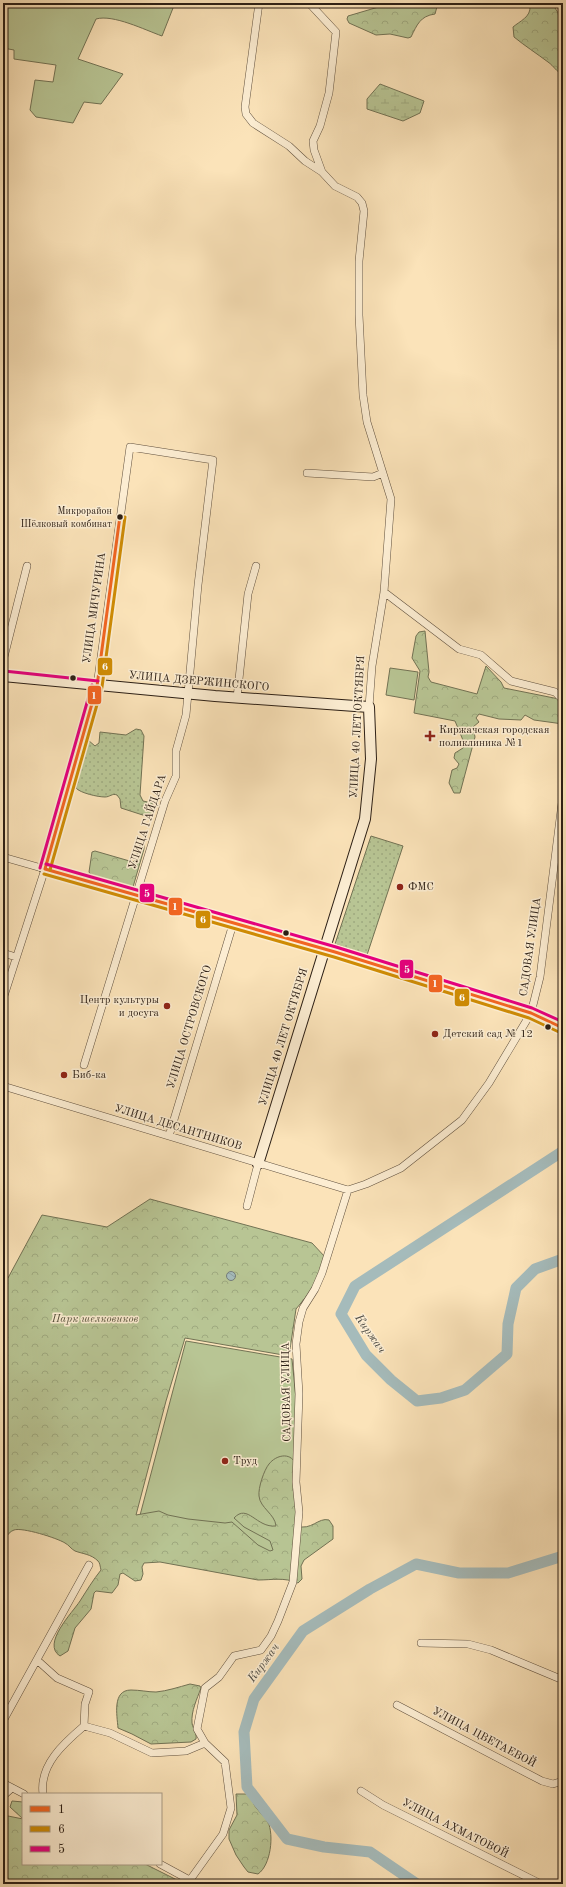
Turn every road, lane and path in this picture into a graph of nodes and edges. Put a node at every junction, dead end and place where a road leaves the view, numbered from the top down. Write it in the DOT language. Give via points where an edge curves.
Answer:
graph roads {
  1 [pos="259,3"];
  2 [pos="309,3"];
  3 [pos="322,172"];
  4 [pos="130,447"];
  5 [pos="307,473"];
  6 [pos="383,473"];
  7 [pos="27,566"];
  8 [pos="256,566"];
  9 [pos="384,592"];
  10 [pos="3,661"];
  11 [pos="3,676"];
  12 [pos="97,686"];
  13 [pos="187,694"];
  14 [pos="236,698"];
  15 [pos="563,700"];
  16 [pos="369,707"];
  17 [pos="563,795"];
  18 [pos="3,857"];
  19 [pos="45,869"];
  20 [pos="136,896"];
  21 [pos="233,924"];
  22 [pos="324,950"];
  23 [pos="3,953"];
  24 [pos="16,957"];
  25 [pos="3,1000"];
  26 [pos="531,1013"];
  27 [pos="563,1028"];
  28 [pos="84,1065"];
  29 [pos="3,1086"];
  30 [pos="168,1136"];
  31 [pos="258,1164"];
  32 [pos="348,1190"];
  33 [pos="247,1206"];
  34 [pos="89,1565"];
  35 [pos="421,1643"];
  36 [pos="37,1660"];
  37 [pos="563,1680"];
  38 [pos="397,1705"];
  39 [pos="3,1721"];
  40 [pos="84,1726"];
  41 [pos="205,1743"];
  42 [pos="563,1781"];
  43 [pos="3,1783"];
  44 [pos="12,1788"];
  45 [pos="361,1791"];
  46 [pos="22,1793"];
  47 [pos="43,1793"];
  48 [pos="3,1796"];
  49 [pos="162,1865"];
  50 [pos="190,1880"];
  51 [pos="198,1884"];
  52 [pos="540,1884"];
  1 -- 3 [label="street" via="246,114 253,123 289,146"];
  2 -- 3 [label="street" via="336,32 329,93 320,126 312,141"];
  3 -- 6 [label="street, УЛИЦА 40 ЛЕТ ОКТЯБРЯ" via="335,186 357,197 364,211 359,261 363,395 367,422"];
  4 -- 12 [label="street, УЛИЦА МИЧУРИНА"];
  4 -- 13 [label="street, УЛИЦА ГАЙДАРА" via="213,460"];
  5 -- 6 [label="street" via="373,477"];
  6 -- 9 [label="street, УЛИЦА 40 ЛЕТ ОКТЯБРЯ" via="391,499"];
  7 -- 10 [label="street"];
  8 -- 14 [label="street" via="248,594"];
  9 -- 15 [label="street" via="459,649 481,655 511,681 555,692"];
  9 -- 16 [label="street, УЛИЦА 40 ЛЕТ ОКТЯБРЯ" via="372,666"];
  11 -- 12 [label="street, УЛИЦА ДЗЕРЖИНСКОГО"];
  12 -- 13 [label="street, УЛИЦА ДЗЕРЖИНСКОГО"];
  12 -- 19 [label="street, УЛИЦА МИЧУРИНА"];
  13 -- 14 [label="street, УЛИЦА ДЗЕРЖИНСКОГО"];
  13 -- 20 [label="street, УЛИЦА ГАЙДАРА" via="186,715 176,751 176,776 165,801"];
  14 -- 16 [label="street, УЛИЦА ДЗЕРЖИНСКОГО"];
  16 -- 22 [label="street, УЛИЦА 40 ЛЕТ ОКТЯБРЯ" via="370,759 365,819"];
  17 -- 26 [label="street, САДОВАЯ УЛИЦА" via="540,977"];
  18 -- 19 [label="street"];
  19 -- 20 [label="street"];
  19 -- 24 [label="street, УЛИЦА МИЧУРИНА"];
  20 -- 21 [label="street"];
  20 -- 28 [label="street, УЛИЦА ГАЙДАРА"];
  21 -- 22 [label="street"];
  21 -- 30 [label="street, УЛИЦА ОСТРОВСКОГО"];
  22 -- 26 [label="street"];
  22 -- 31 [label="street, УЛИЦА 40 ЛЕТ ОКТЯБРЯ"];
  23 -- 24 [label="street"];
  24 -- 25 [label="street, УЛИЦА МИЧУРИНА"];
  26 -- 27 [label="street"];
  26 -- 32 [label="street, САДОВАЯ УЛИЦА" via="489,1083 462,1120 401,1168"];
  29 -- 30 [label="street, УЛИЦА ДЕСАНТНИКОВ"];
  30 -- 31 [label="street, УЛИЦА ДЕСАНТНИКОВ"];
  31 -- 32 [label="street, УЛИЦА ДЕСАНТНИКОВ"];
  31 -- 33 [label="street, УЛИЦА 40 ЛЕТ ОКТЯБРЯ"];
  32 -- 41 [label="street, САДОВАЯ УЛИЦА" via="322,1273 303,1308 299,1322 296,1344 299,1394 296,1482 299,1512 293,1582 271,1636 261,1650 234,1656 219,1677 205,1688 197,1729"];
  34 -- 36 [label="street"];
  35 -- 37 [label="street" via="468,1644 491,1650"];
  36 -- 39 [label="street"];
  36 -- 40 [label="street" via="58,1678 89,1692 85,1704"];
  38 -- 42 [label="street, УЛИЦА ЦВЕТАЕВОЙ" via="542,1781 553,1784"];
  40 -- 41 [label="street" via="110,1733 152,1753 186,1752"];
  40 -- 47 [label="street" via="62,1746 46,1769"];
  41 -- 50 [label="street" via="225,1762 231,1808 223,1834"];
  43 -- 44 [label="street"];
  44 -- 46 [label="street"];
  44 -- 48 [label="street"];
  45 -- 52 [label="street, УЛИЦА АХМАТОВОЙ" via="383,1805"];
  49 -- 50 [label="street"];
  50 -- 51 [label="street"];
}
